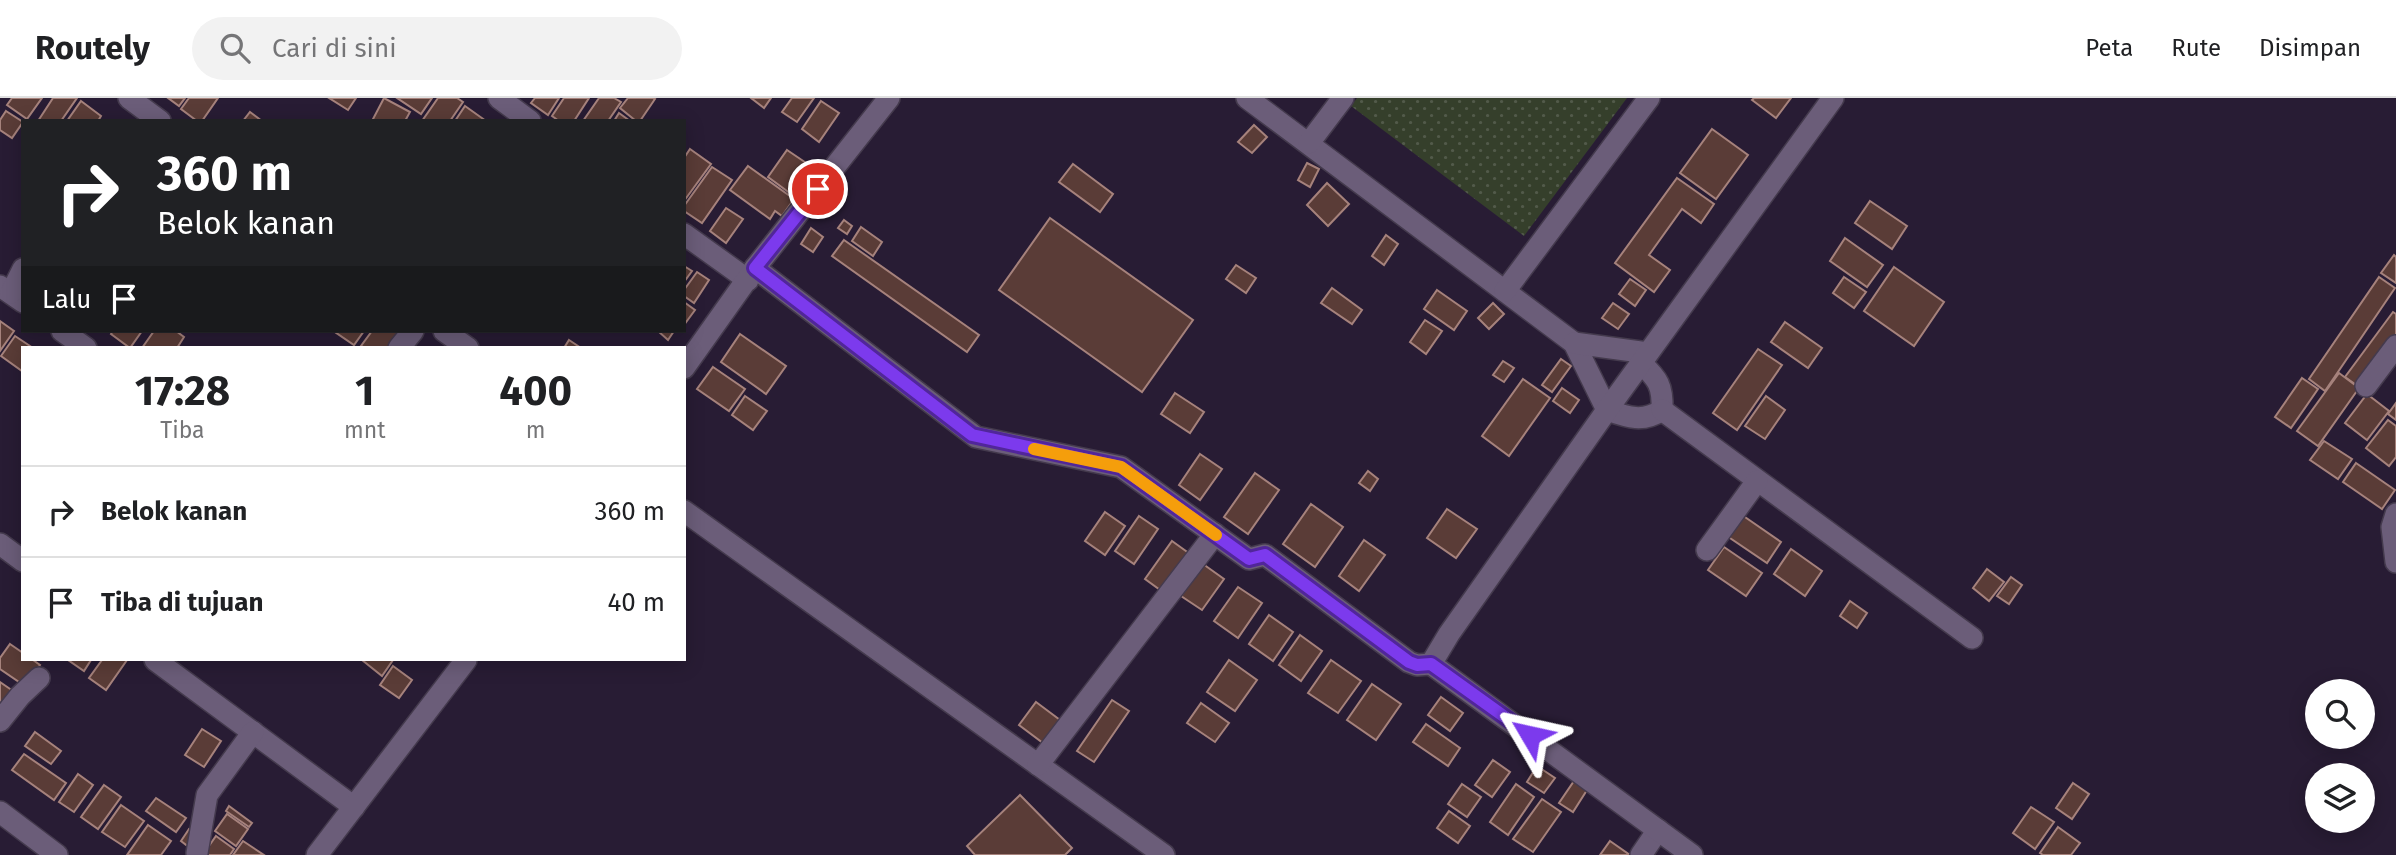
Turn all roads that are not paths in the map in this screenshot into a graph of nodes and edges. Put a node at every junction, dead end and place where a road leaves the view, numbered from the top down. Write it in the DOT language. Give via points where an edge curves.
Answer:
graph roads {
  1 [pos="129,98"];
  2 [pos="499,98"];
  3 [pos="1247,98"];
  4 [pos="1343,98"];
  5 [pos="1649,98"];
  6 [pos="1833,98"];
  7 [pos="878,102"];
  8 [pos="157,119"];
  9 [pos="527,119"];
  10 [pos="1309,144"];
  11 [pos="686,235"];
  12 [pos="21,273"];
  13 [pos="751,274"];
  14 [pos="1505,291"];
  15 [pos="11,294"];
  16 [pos="65,333"];
  17 [pos="446,333"];
  18 [pos="1574,343"];
  19 [pos="83,346"];
  20 [pos="463,346"];
  21 [pos="2396,346"];
  22 [pos="1645,358"];
  23 [pos="686,365"];
  24 [pos="2366,386"];
  25 [pos="1607,410"];
  26 [pos="1662,410"];
  27 [pos="1757,481"];
  28 [pos="686,512"];
  29 [pos="2396,514"];
  30 [pos="1215,534"];
  31 [pos="0,544"];
  32 [pos="1707,550"];
  33 [pos="21,560"];
  34 [pos="2396,562"];
  35 [pos="1972,638"];
  36 [pos="156,661"];
  37 [pos="465,661"];
  38 [pos="1431,664"];
  39 [pos="39,678"];
  40 [pos="0,721"];
  41 [pos="253,732"];
  42 [pos="1038,765"];
  43 [pos="354,807"];
  44 [pos="0,812"];
  45 [pos="1658,830"];
  46 [pos="51,853"];
  47 [pos="197,853"];
  48 [pos="317,855"];
  49 [pos="1164,855"];
  50 [pos="1641,855"];
  51 [pos="1692,855"];
  1 -- 8 [label="street"];
  2 -- 9 [label="street"];
  3 -- 10 [label="street"];
  4 -- 10 [label="street"];
  5 -- 14 [label="street"];
  6 -- 22 [label="street"];
  7 -- 13 [label="street"];
  10 -- 14 [label="street"];
  11 -- 13 [label="street"];
  12 -- 15 [label="street"];
  13 -- 23 [label="street"];
  13 -- 30 [label="street" via="976,437 1121,467"];
  14 -- 18 [label="street"];
  16 -- 19 [label="street"];
  17 -- 20 [label="street"];
  18 -- 22 [label="street"];
  18 -- 25 [label="street"];
  21 -- 24 [label="street"];
  22 -- 25 [label="street"];
  22 -- 26 [label="street" via="1660,386"];
  25 -- 26 [label="street" via="1630,418"];
  25 -- 38 [label="street"];
  26 -- 27 [label="street"];
  27 -- 32 [label="street"];
  27 -- 35 [label="street"];
  28 -- 42 [label="street"];
  29 -- 34 [label="street" via="2392,527"];
  30 -- 38 [label="street" via="1249,559 1265,555 1409,662"];
  30 -- 42 [label="street"];
  31 -- 33 [label="street"];
  36 -- 41 [label="street"];
  37 -- 43 [label="street"];
  38 -- 45 [label="street"];
  39 -- 40 [label="street"];
  41 -- 43 [label="street"];
  41 -- 47 [label="street" via="206,795"];
  42 -- 49 [label="street"];
  43 -- 48 [label="street"];
  44 -- 46 [label="street"];
  45 -- 50 [label="street"];
  45 -- 51 [label="street"];
}
